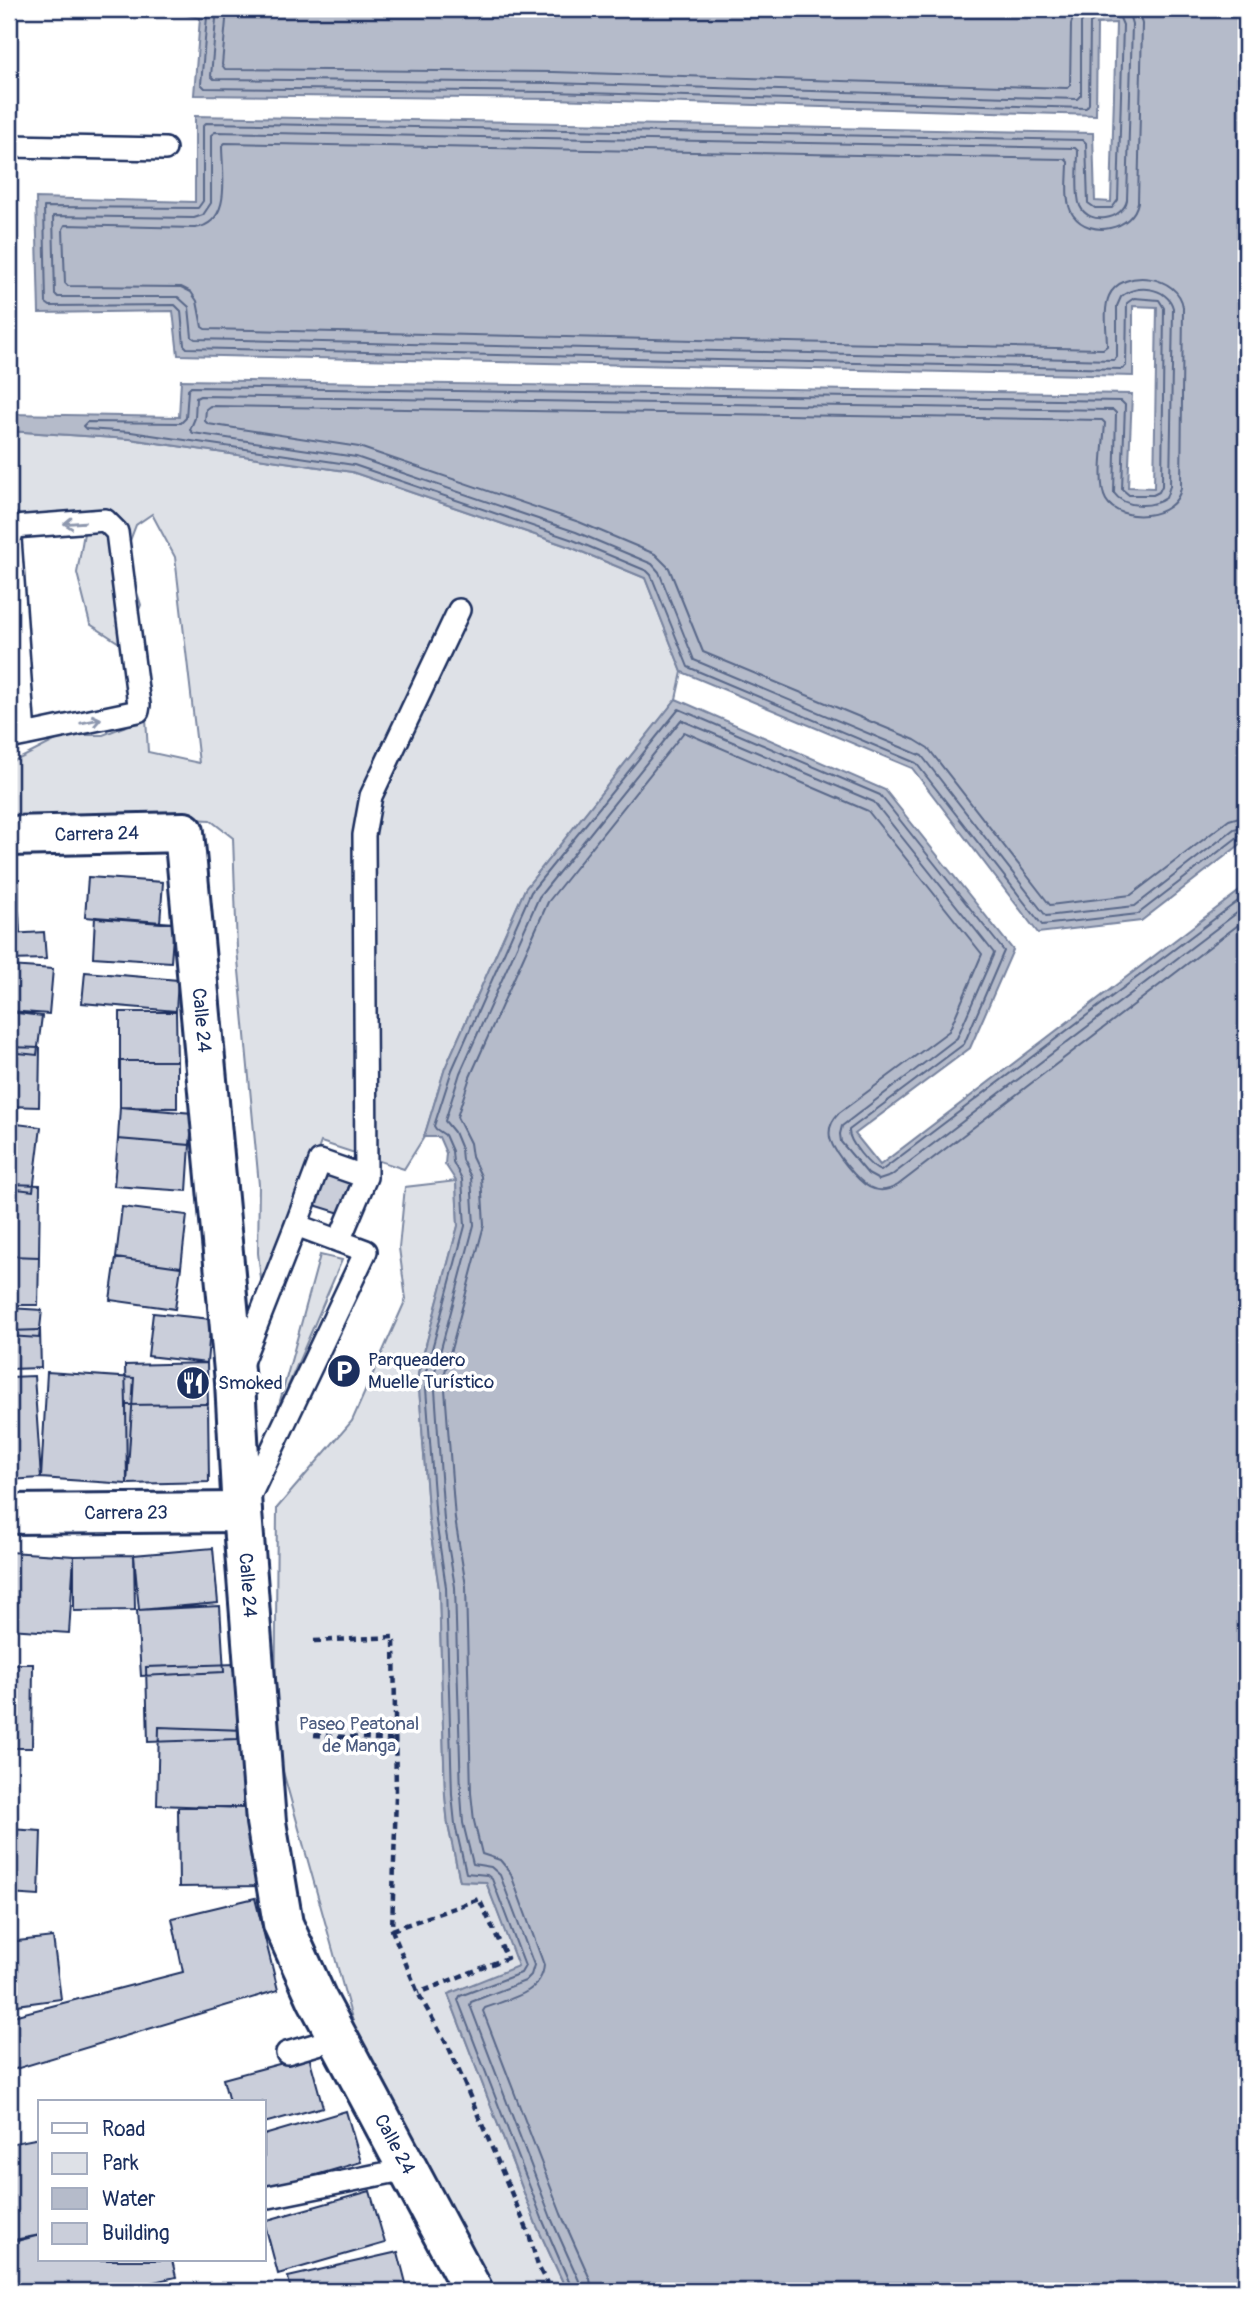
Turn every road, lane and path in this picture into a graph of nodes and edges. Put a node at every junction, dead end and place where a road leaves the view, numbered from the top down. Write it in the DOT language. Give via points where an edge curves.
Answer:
graph roads {
  1 [pos="9,146"];
  2 [pos="165,149"];
  3 [pos="459,610"];
  4 [pos="16,737"];
  5 [pos="184,832"];
  6 [pos="9,836"];
  7 [pos="366,1177"];
  8 [pos="296,1225"];
  9 [pos="339,1241"];
  10 [pos="235,1382"];
  11 [pos="242,1512"];
  12 [pos="9,1514"];
  13 [pos="314,1641"];
  14 [pos="314,1735"];
  15 [pos="396,1740"];
  16 [pos="392,1930"];
  17 [pos="418,1993"];
  18 [pos="338,2038"];
  19 [pos="286,2053"];
  20 [pos="407,2169"];
  21 [pos="266,2198"];
  22 [pos="473,2291"];
  23 [pos="551,2291"];
  1 -- 2 [label="lane"];
  3 -- 7 [label="lane" via="371,796 363,835"];
  4 -- 4 [label="lane, one-way" via="138,711 117,532 106,520 14,527 10,539"];
  5 -- 6 [label="street, Carrera 24"];
  5 -- 10 [label="street, Calle 24"];
  7 -- 8 [label="lane" via="320,1161"];
  7 -- 9 [label="lane"];
  8 -- 9 [label="lane"];
  8 -- 10 [label="lane"];
  9 -- 11 [label="lane" via="366,1251"];
  10 -- 11 [label="street, Calle 24"];
  11 -- 12 [label="street, Carrera 23"];
  11 -- 18 [label="street, Calle 24" via="266,1822 283,1924"];
  13 -- 15 [label="path" via="394,1637"];
  14 -- 15 [label="path"];
  15 -- 16 [label="path"];
  16 -- 17 [label="path"];
  16 -- 17 [label="path" via="479,1899 507,1958"];
  17 -- 23 [label="path" via="450,2050"];
  18 -- 19 [label="lane"];
  18 -- 20 [label="street, Calle 24"];
  20 -- 21 [label="lane"];
  20 -- 22 [label="street, Calle 24"];
}
